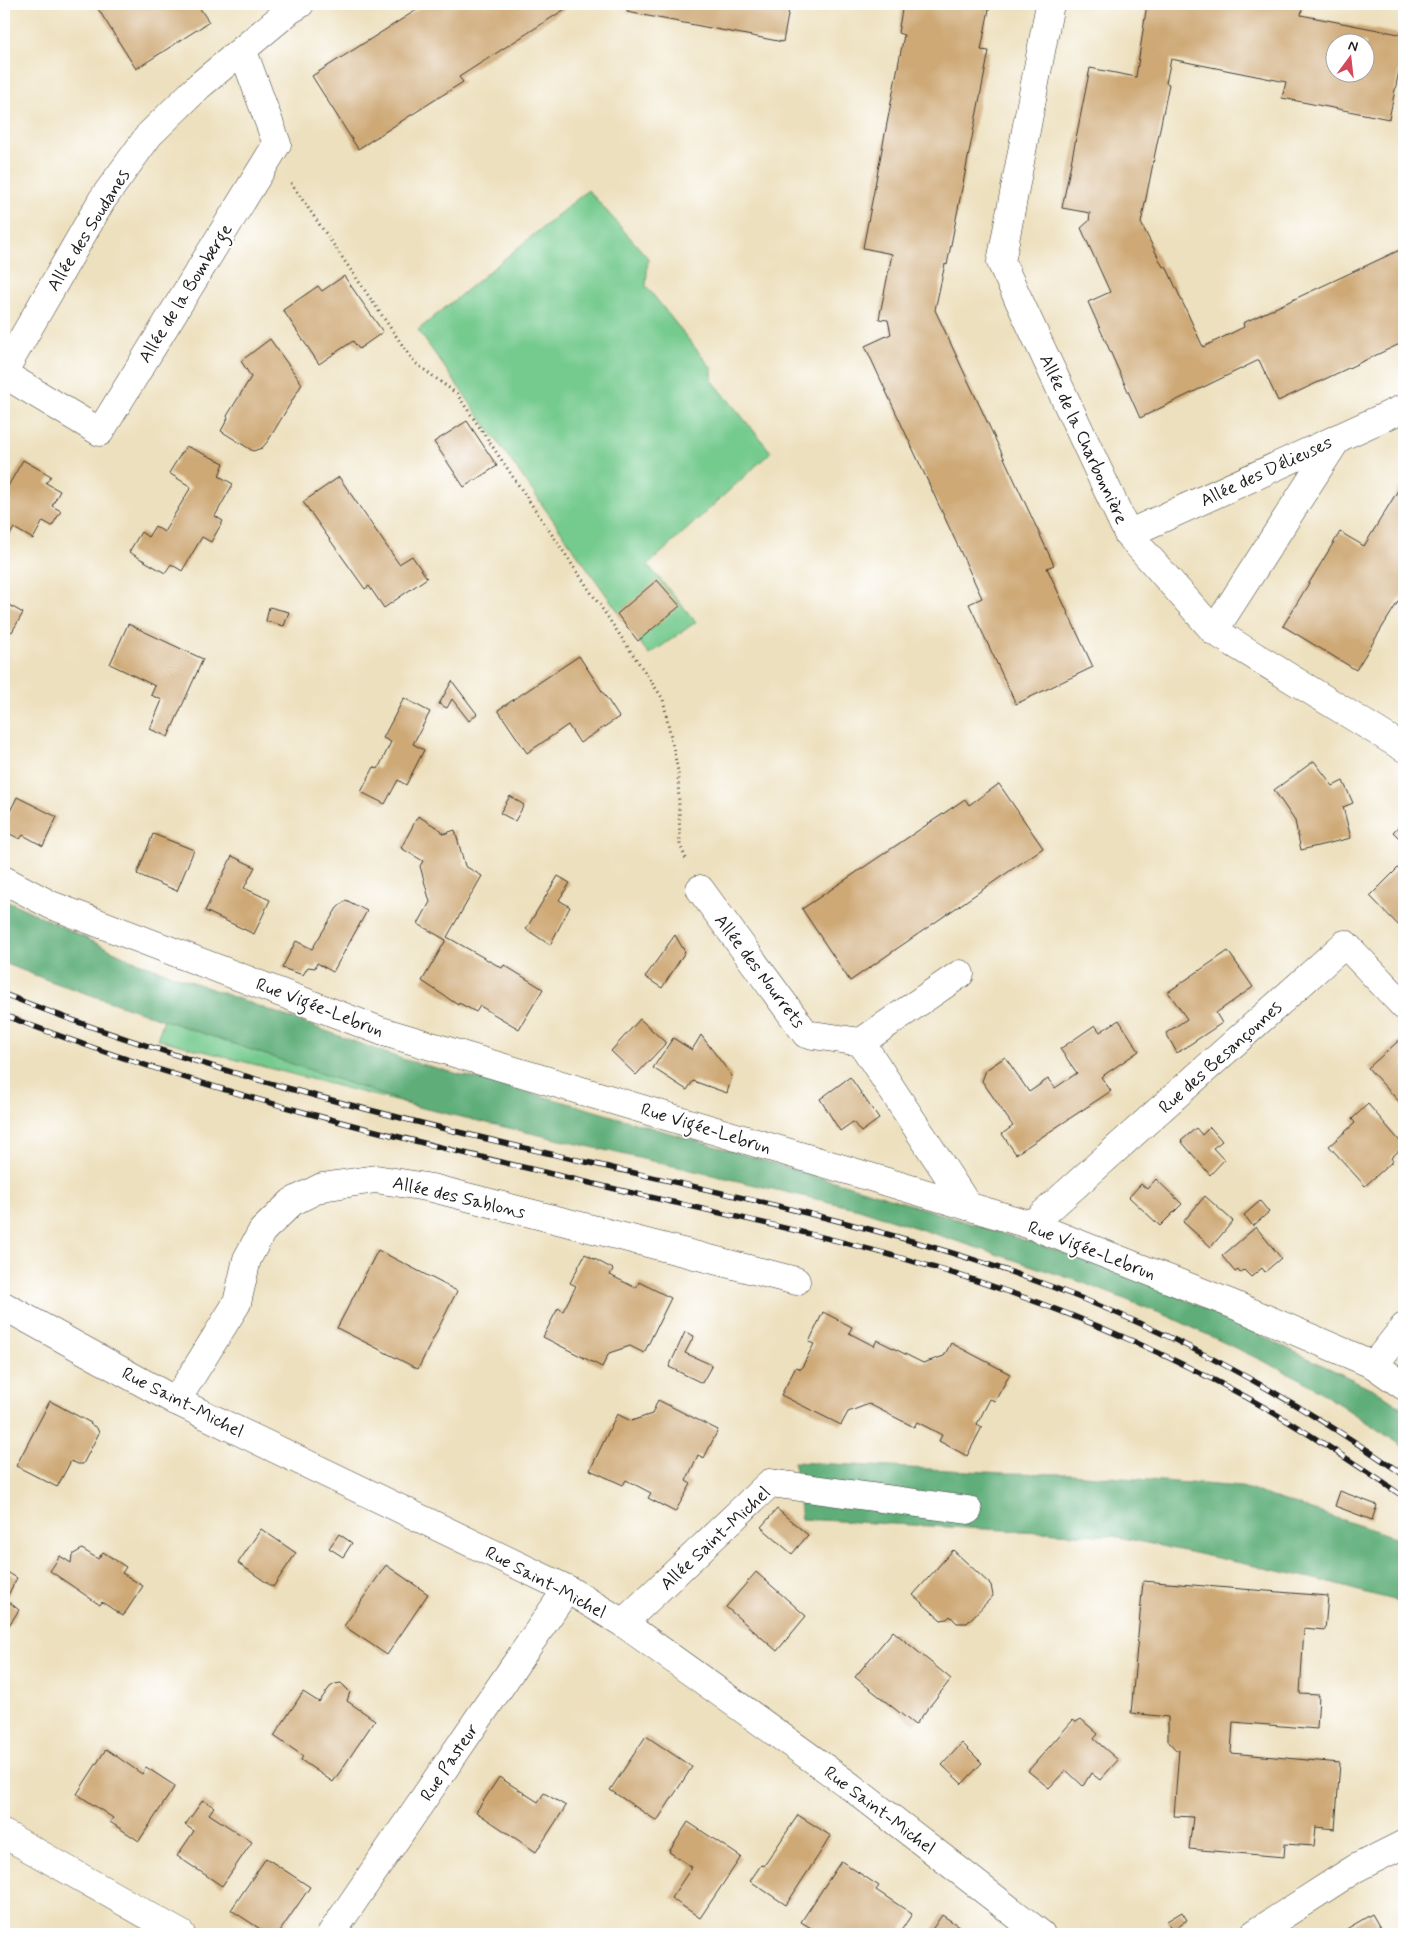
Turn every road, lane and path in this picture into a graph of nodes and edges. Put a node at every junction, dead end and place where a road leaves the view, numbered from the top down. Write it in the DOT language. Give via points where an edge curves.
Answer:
graph roads {
  1 [pos="1050,4"];
  2 [pos="292,6"];
  3 [pos="243,51"];
  4 [pos="270,154"];
  5 [pos="4,372"];
  6 [pos="1404,408"];
  7 [pos="1338,438"];
  8 [pos="1128,534"];
  9 [pos="1214,631"];
  10 [pos="1404,748"];
  11 [pos="4,880"];
  12 [pos="700,889"];
  13 [pos="960,974"];
  14 [pos="1404,1006"];
  15 [pos="860,1042"];
  16 [pos="968,1206"];
  17 [pos="1031,1225"];
  18 [pos="796,1281"];
  19 [pos="4,1306"];
  20 [pos="1404,1327"];
  21 [pos="1374,1365"];
  22 [pos="1404,1386"];
  23 [pos="176,1401"];
  24 [pos="968,1510"];
  25 [pos="567,1590"];
  26 [pos="623,1623"];
  27 [pos="4,1834"];
  28 [pos="1404,1844"];
  29 [pos="181,1934"];
  30 [pos="331,1934"];
  31 [pos="1041,1934"];
  32 [pos="1254,1934"];
  1 -- 8 [label="street, Allée de la Charbonnière" via="1001,262"];
  2 -- 3 [label="street, Allée des Soudanes"];
  3 -- 4 [label="street, Allée de la Bomberge" via="277,144"];
  3 -- 5 [label="street, Allée des Soudanes" via="199,86 149,135 102,200"];
  4 -- 5 [label="street, Allée de la Bomberge" via="100,432"];
  4 -- 12 [label="path" via="414,362 457,394 663,699 678,771 680,844"];
  6 -- 7 [label="street, Allée des Délieuses"];
  7 -- 8 [label="street, Allée des Délieuses"];
  7 -- 9 [label="street"];
  8 -- 9 [label="street, Allée de la Charbonnière"];
  9 -- 10 [label="street, Allée de la Charbonnière"];
  11 -- 16 [label="street, Rue Vigée-Lebrun" via="51,905 381,1031"];
  12 -- 15 [label="street, Allée des Nourrets" via="806,1034"];
  13 -- 15 [label="street"];
  14 -- 17 [label="street, Rue des Besançonnes" via="1345,944"];
  15 -- 16 [label="street"];
  16 -- 17 [label="street, Rue Vigée-Lebrun"];
  17 -- 21 [label="street, Rue Vigée-Lebrun" via="1232,1304"];
  18 -- 23 [label="street, Allée des Sablons" via="432,1188 376,1179 322,1188 292,1202 262,1231 247,1259 237,1303"];
  19 -- 23 [label="street, Rue Saint-Michel"];
  20 -- 21 [label="street"];
  21 -- 22 [label="street, Rue Vigée-Lebrun"];
  23 -- 25 [label="street, Rue Saint-Michel"];
  24 -- 26 [label="street, Allée Saint-Michel" via="770,1483"];
  25 -- 26 [label="street, Rue Saint-Michel"];
  25 -- 30 [label="street, Rue Pasteur"];
  26 -- 31 [label="street, Rue Saint-Michel" via="846,1783"];
  27 -- 29 [label="street"];
  28 -- 32 [label="street" via="1356,1868"];
}
